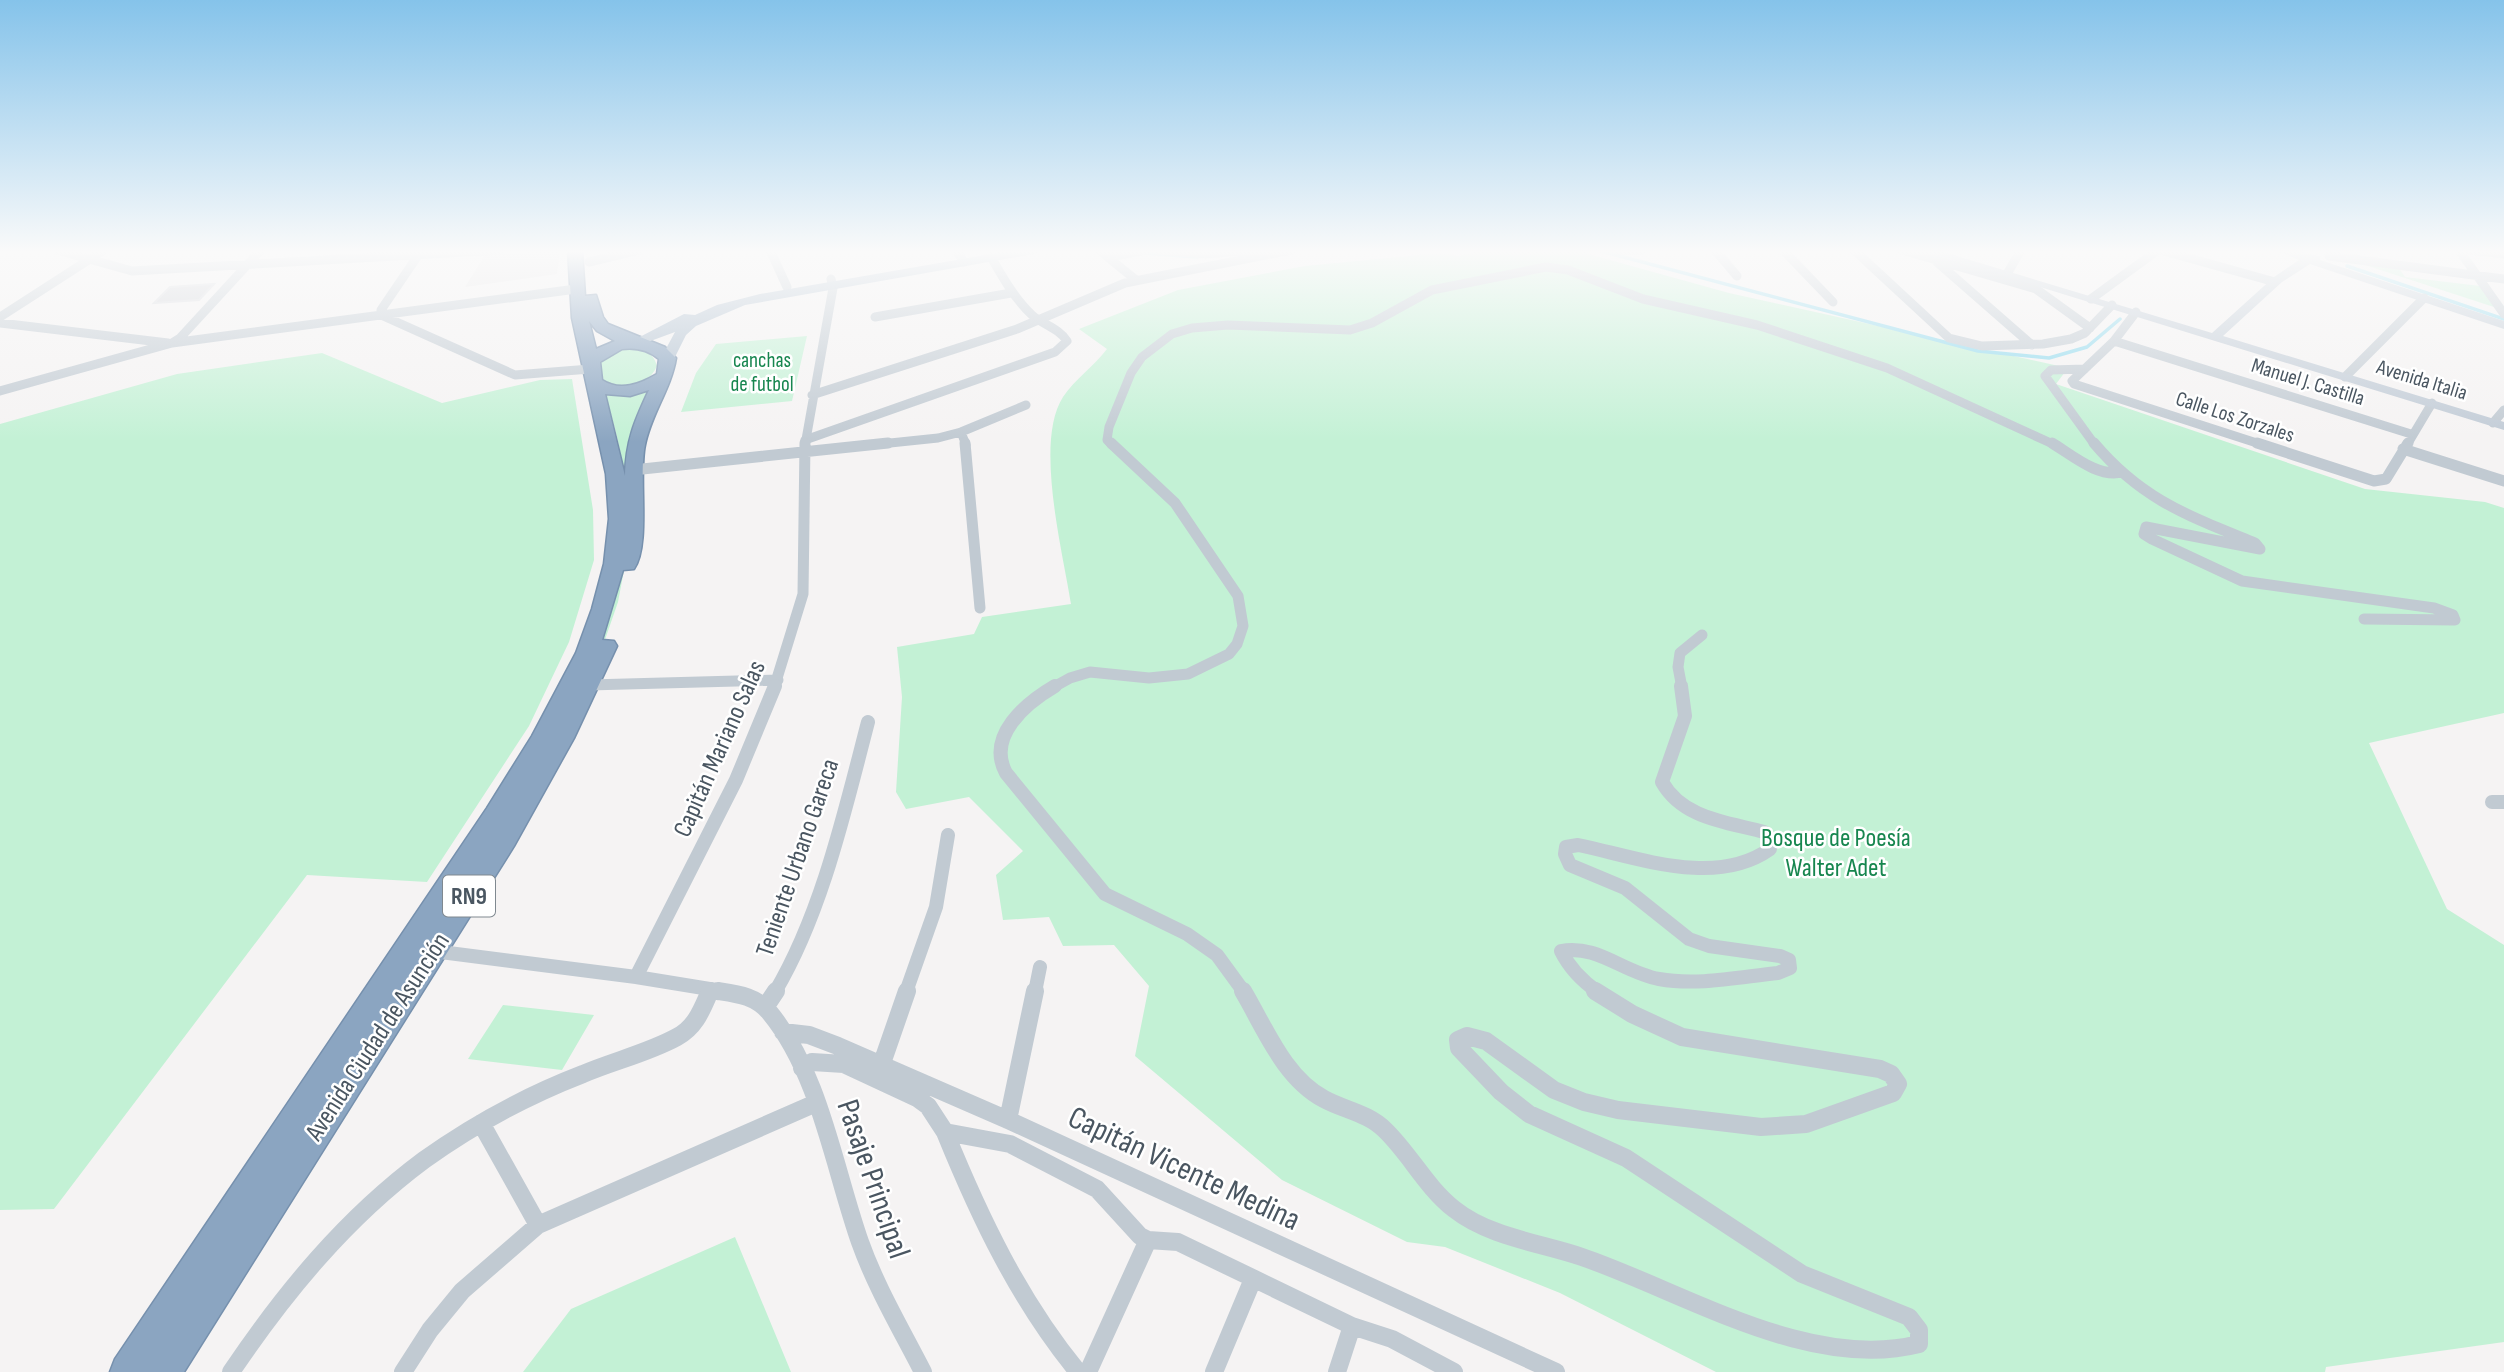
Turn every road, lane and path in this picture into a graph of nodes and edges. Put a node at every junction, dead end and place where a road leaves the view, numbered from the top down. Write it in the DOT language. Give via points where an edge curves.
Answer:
graph roads {
  1 [pos="202,314"];
  2 [pos="388,314"];
  3 [pos="581,314"];
  4 [pos="594,314"];
  5 [pos="695,314"];
  6 [pos="708,314"];
  7 [pos="826,314"];
  8 [pos="892,314"];
  9 [pos="1031,314"];
  10 [pos="1051,314"];
  11 [pos="1388,314"];
  12 [pos="1711,314"];
  13 [pos="1923,314"];
  14 [pos="1997,314"];
  15 [pos="2071,314"];
  16 [pos="2103,314"];
  17 [pos="2134,314"];
  18 [pos="2142,314"];
  19 [pos="2240,314"];
  20 [pos="2408,314"];
  21 [pos="2471,314"];
  22 [pos="381,315"];
  23 [pos="875,317"];
  24 [pos="1037,320"];
  25 [pos="0,323"];
  26 [pos="2504,325"];
  27 [pos="2090,328"];
  28 [pos="662,332"];
  29 [pos="2215,337"];
  30 [pos="629,340"];
  31 [pos="2114,341"];
  32 [pos="172,343"];
  33 [pos="2032,345"];
  34 [pos="1055,352"];
  35 [pos="666,367"];
  36 [pos="2085,369"];
  37 [pos="591,370"];
  38 [pos="2345,377"];
  39 [pos="2074,384"];
  40 [pos="0,391"];
  41 [pos="812,395"];
  42 [pos="2432,403"];
  43 [pos="1026,405"];
  44 [pos="2504,410"];
  45 [pos="2499,424"];
  46 [pos="961,432"];
  47 [pos="2411,434"];
  48 [pos="804,446"];
  49 [pos="2403,449"];
  50 [pos="633,470"];
  51 [pos="2122,472"];
  52 [pos="2504,481"];
  53 [pos="980,608"];
  54 [pos="2364,619"];
  55 [pos="1702,635"];
  56 [pos="778,680"];
  57 [pos="589,685"];
  58 [pos="868,722"];
  59 [pos="948,835"];
  60 [pos="433,951"];
  61 [pos="1041,967"];
  62 [pos="636,977"];
  63 [pos="710,989"];
  64 [pos="766,1006"];
  65 [pos="783,1032"];
  66 [pos="881,1066"];
  67 [pos="802,1068"];
  68 [pos="816,1103"];
  69 [pos="1008,1120"];
  70 [pos="481,1123"];
  71 [pos="944,1132"];
  72 [pos="538,1225"];
  73 [pos="1148,1240"];
  74 [pos="1253,1279"];
  75 [pos="1352,1326"];
  76 [pos="128,1372"];
  77 [pos="163,1372"];
  78 [pos="231,1372"];
  79 [pos="402,1372"];
  80 [pos="923,1372"];
  81 [pos="1077,1372"];
  82 [pos="1088,1372"];
  83 [pos="1214,1372"];
  84 [pos="1336,1372"];
  85 [pos="1454,1372"];
  86 [pos="1556,1372"];
  1 -- 32 [label="street"];
  2 -- 22 [label="street"];
  3 -- 37 [label="highway, Avenida Ciudad de Asunción / RN9"];
  4 -- 30 [label="highway" via="598,326"];
  5 -- 28 [label="main road"];
  6 -- 35 [label="main road" via="683,330"];
  7 -- 41 [label="street, Capitán Mariano Salas"];
  8 -- 23 [label="street"];
  9 -- 24 [label="street"];
  10 -- 24 [label="street"];
  11 -- 55 [label="street" via="1350,330 1227,325 1181,330 1136,363 1107,439 1170,497 1238,596 1243,626 1237,644 1216,662 1188,674 1157,678 1090,672 1070,678 1011,722 999,760 1105,894 1187,933 1217,955 1295,1078 1323,1099 1384,1129 1455,1210 1486,1227 1607,1267 1782,1337 1816,1345 1889,1351 1909,1348 1919,1344 1919,1330 1909,1317 1802,1274 1628,1159 1526,1112 1459,1048 1458,1040 1467,1036 1486,1041 1554,1090 1584,1102 1761,1127 1806,1124 1893,1093 1898,1084 1891,1073 1880,1069 1682,1037 1653,1026 1573,972 1563,960 1561,951 1571,948 1648,977 1668,979 1778,973 1790,968 1789,960 1780,956 1689,939 1625,888 1570,865 1565,854 1566,847 1578,845 1704,868 1728,868 1755,860 1770,849 1764,832 1690,811 1662,782 1685,716 1678,662 1681,651"];
  12 -- 51 [label="street" via="1887,368 2041,437 2099,471"];
  13 -- 33 [label="street" via="1949,338 1989,347"];
  14 -- 33 [label="street"];
  15 -- 27 [label="street"];
  16 -- 27 [label="street"];
  17 -- 31 [label="street"];
  18 -- 29 [label="main road, Avenida Italia"];
  19 -- 29 [label="main road"];
  20 -- 38 [label="street"];
  21 -- 26 [label="main road"];
  22 -- 32 [label="street"];
  22 -- 37 [label="street" via="515,375"];
  24 -- 34 [label="street" via="1066,338 1065,345"];
  24 -- 41 [label="street"];
  25 -- 32 [label="street"];
  27 -- 33 [label="street" via="2071,339"];
  28 -- 30 [label="highway"];
  29 -- 38 [label="main road, Avenida Italia"];
  30 -- 35 [label="highway" via="654,347"];
  30 -- 37 [label="highway" via="607,350"];
  31 -- 36 [label="street"];
  31 -- 47 [label="street, Manuel J. Castilla"];
  32 -- 40 [label="street"];
  34 -- 48 [label="street"];
  35 -- 37 [label="highway" via="646,387 626,391 608,390"];
  35 -- 50 [label="highway, Avenida Ciudad de Asunción / RN9" via="637,437"];
  36 -- 39 [label="street"];
  36 -- 51 [label="street" via="2051,370 2045,376 2085,433"];
  37 -- 76 [label="highway, Avenida Ciudad de Asunción / RN9" via="618,501 607,594 588,650 540,744 496,814"];
  38 -- 42 [label="main road, Avenida Italia"];
  39 -- 49 [label="street, Calle Los Zorzales" via="2374,481 2386,479"];
  41 -- 48 [label="street, Capitán Mariano Salas"];
  42 -- 45 [label="main road, Avenida Italia"];
  42 -- 47 [label="street"];
  43 -- 46 [label="street"];
  44 -- 45 [label="street"];
  46 -- 48 [label="street" via="938,438"];
  46 -- 53 [label="street"];
  47 -- 49 [label="street"];
  48 -- 50 [label="street"];
  48 -- 56 [label="street, Capitán Mariano Salas" via="803,594"];
  49 -- 52 [label="street"];
  50 -- 57 [label="highway, Avenida Ciudad de Asunción / RN9" via="632,536 624,586"];
  51 -- 54 [label="street" via="2157,499 2259,545 2255,550 2156,527 2143,531 2151,540 2227,576 2253,584 2434,608 2455,620"];
  56 -- 57 [label="street"];
  56 -- 62 [label="street, Capitán Mariano Salas" via="723,806"];
  57 -- 60 [label="highway, Avenida Ciudad de Asunción / RN9" via="505,839"];
  58 -- 64 [label="street, Teniente Urbano Gareca" via="817,895 780,986"];
  59 -- 66 [label="street" via="936,907"];
  60 -- 62 [label="street"];
  60 -- 77 [label="highway, Avenida Ciudad de Asunción / RN9"];
  61 -- 69 [label="street"];
  62 -- 63 [label="street"];
  63 -- 64 [label="street" via="750,996"];
  63 -- 70 [label="street" via="695,1023 678,1037 537,1093"];
  64 -- 65 [label="street, Pasaje Principal"];
  65 -- 66 [label="street, Capitán Vicente Medina" via="809,1035"];
  65 -- 67 [label="street, Pasaje Principal"];
  66 -- 69 [label="street, Capitán Vicente Medina"];
  67 -- 68 [label="street, Pasaje Principal"];
  67 -- 71 [label="street" via="812,1062 844,1064 917,1098 928,1106"];
  68 -- 72 [label="street"];
  68 -- 80 [label="street, Pasaje Principal" via="876,1282"];
  69 -- 86 [label="street, Capitán Vicente Medina"];
  70 -- 72 [label="street"];
  70 -- 78 [label="street" via="404,1176 340,1230 276,1304"];
  71 -- 73 [label="street, Capitán Vicente Medina" via="1010,1144 1097,1189"];
  71 -- 81 [label="street" via="983,1226"];
  72 -- 79 [label="street" via="449,1307"];
  73 -- 74 [label="street" via="1178,1242"];
  73 -- 82 [label="street"];
  74 -- 75 [label="street"];
  74 -- 83 [label="street"];
  75 -- 84 [label="street"];
  75 -- 85 [label="street" via="1392,1339"];
}
